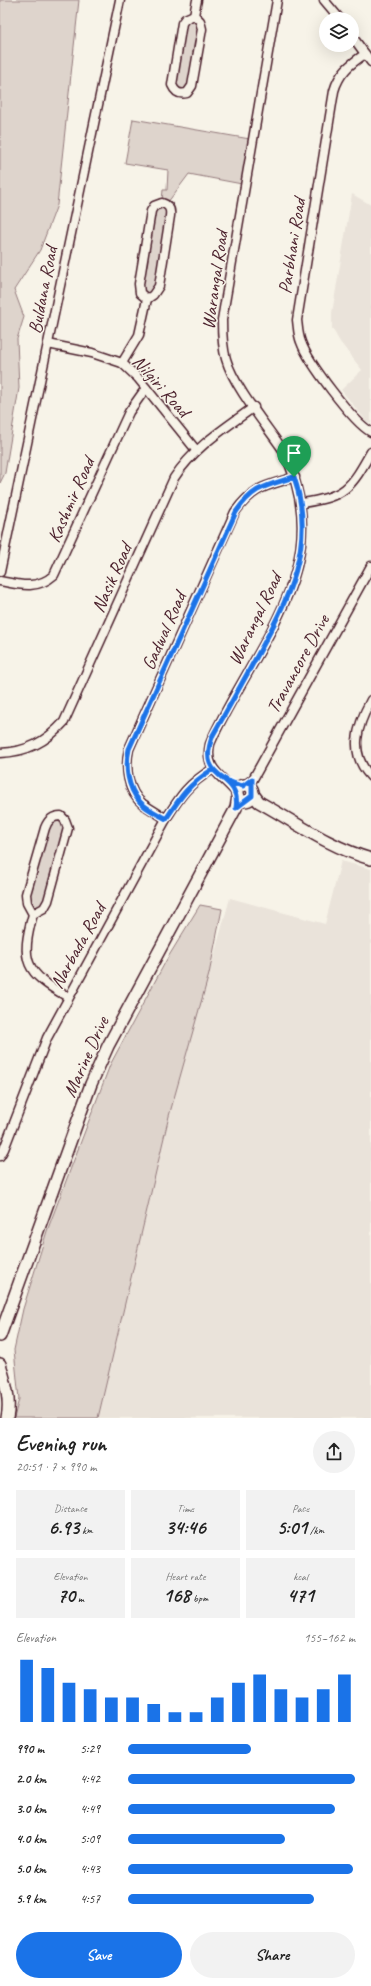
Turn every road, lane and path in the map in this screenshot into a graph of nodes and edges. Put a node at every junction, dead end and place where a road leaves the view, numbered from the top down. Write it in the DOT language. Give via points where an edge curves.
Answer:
graph roads {
  1 [pos="120,0"];
  2 [pos="125,0"];
  3 [pos="196,0"];
  4 [pos="277,0"];
  5 [pos="324,0"];
  6 [pos="334,12"];
  7 [pos="118,14"];
  8 [pos="194,15"];
  9 [pos="359,46"];
  10 [pos="365,54"];
  11 [pos="371,62"];
  12 [pos="147,299"];
  13 [pos="48,344"];
  14 [pos="122,363"];
  15 [pos="146,388"];
  16 [pos="254,407"];
  17 [pos="371,432"];
  18 [pos="196,450"];
  19 [pos="371,452"];
  20 [pos="294,477"];
  21 [pos="302,503"];
  22 [pos="371,566"];
  23 [pos="0,572"];
  24 [pos="0,581"];
  25 [pos="371,700"];
  26 [pos="0,754"];
  27 [pos="213,769"];
  28 [pos="371,777"];
  29 [pos="246,794"];
  30 [pos="166,819"];
  31 [pos="371,859"];
  32 [pos="33,914"];
  33 [pos="68,997"];
  34 [pos="0,1156"];
  35 [pos="0,1336"];
  36 [pos="0,1364"];
  37 [pos="7,1418"];
  1 -- 7 [label="street, Buldana Road"];
  2 -- 7 [label="street, Buldana Road"];
  3 -- 8 [label="street"];
  4 -- 16 [label="street, Warangal Road" via="222,320 226,360 237,384"];
  5 -- 6 [label="street"];
  7 -- 13 [label="street, Buldana Road"];
  8 -- 8 [label="street" via="200,21 202,29 192,86 187,93 181,95 176,93 172,85 182,23"];
  9 -- 10 [label="street"];
  10 -- 11 [label="street"];
  10 -- 17 [label="street, Parbhani Road" via="340,76 334,91 297,320 300,341 313,364 357,421"];
  12 -- 12 [label="street" via="159,286 167,239 171,210 162,202 151,211 140,277 140,293"];
  12 -- 14 [label="street" via="139,335"];
  13 -- 14 [label="street, Nilgiri Road" via="92,353"];
  13 -- 23 [label="street, Buldana Road"];
  14 -- 15 [label="street, Nilgiri Road"];
  15 -- 18 [label="street, Nilgiri Road"];
  15 -- 24 [label="street, Kashmir Road" via="129,412 54,575 48,581 33,586"];
  16 -- 18 [label="street, Nasik Road"];
  16 -- 20 [label="street, Warangal Road" via="284,450"];
  18 -- 26 [label="street, Nasik Road" via="170,486 64,722 53,734 32,748"];
  19 -- 21 [label="street" via="355,481 346,489 327,498"];
  20 -- 21 [label="street, Warangal Road"];
  20 -- 30 [label="street, Gadwal Road" via="255,490 244,499 236,512 129,749 127,771 133,791 141,803"];
  21 -- 27 [label="street, Warangal Road" via="302,541 292,586 274,625 213,735 208,752"];
  22 -- 29 [label="street, Travancore Drive"];
  25 -- 28 [label="street" via="361,718 356,738 360,760 364,770"];
  27 -- 29 [label="street"];
  27 -- 30 [label="street, Narbada Road" via="184,791"];
  29 -- 31 [label="street" via="346,850"];
  29 -- 35 [label="street, Marine Drive" via="100,1064"];
  30 -- 33 [label="street, Narbada Road"];
  32 -- 32 [label="street" via="44,908 48,901 68,828 61,816 54,816 44,828 26,894 27,903"];
  32 -- 33 [label="street" via="26,944 30,966 40,979"];
  33 -- 34 [label="street, Narbada Road" via="47,1038"];
  36 -- 37 [label="street" via="9,1403"];
}
